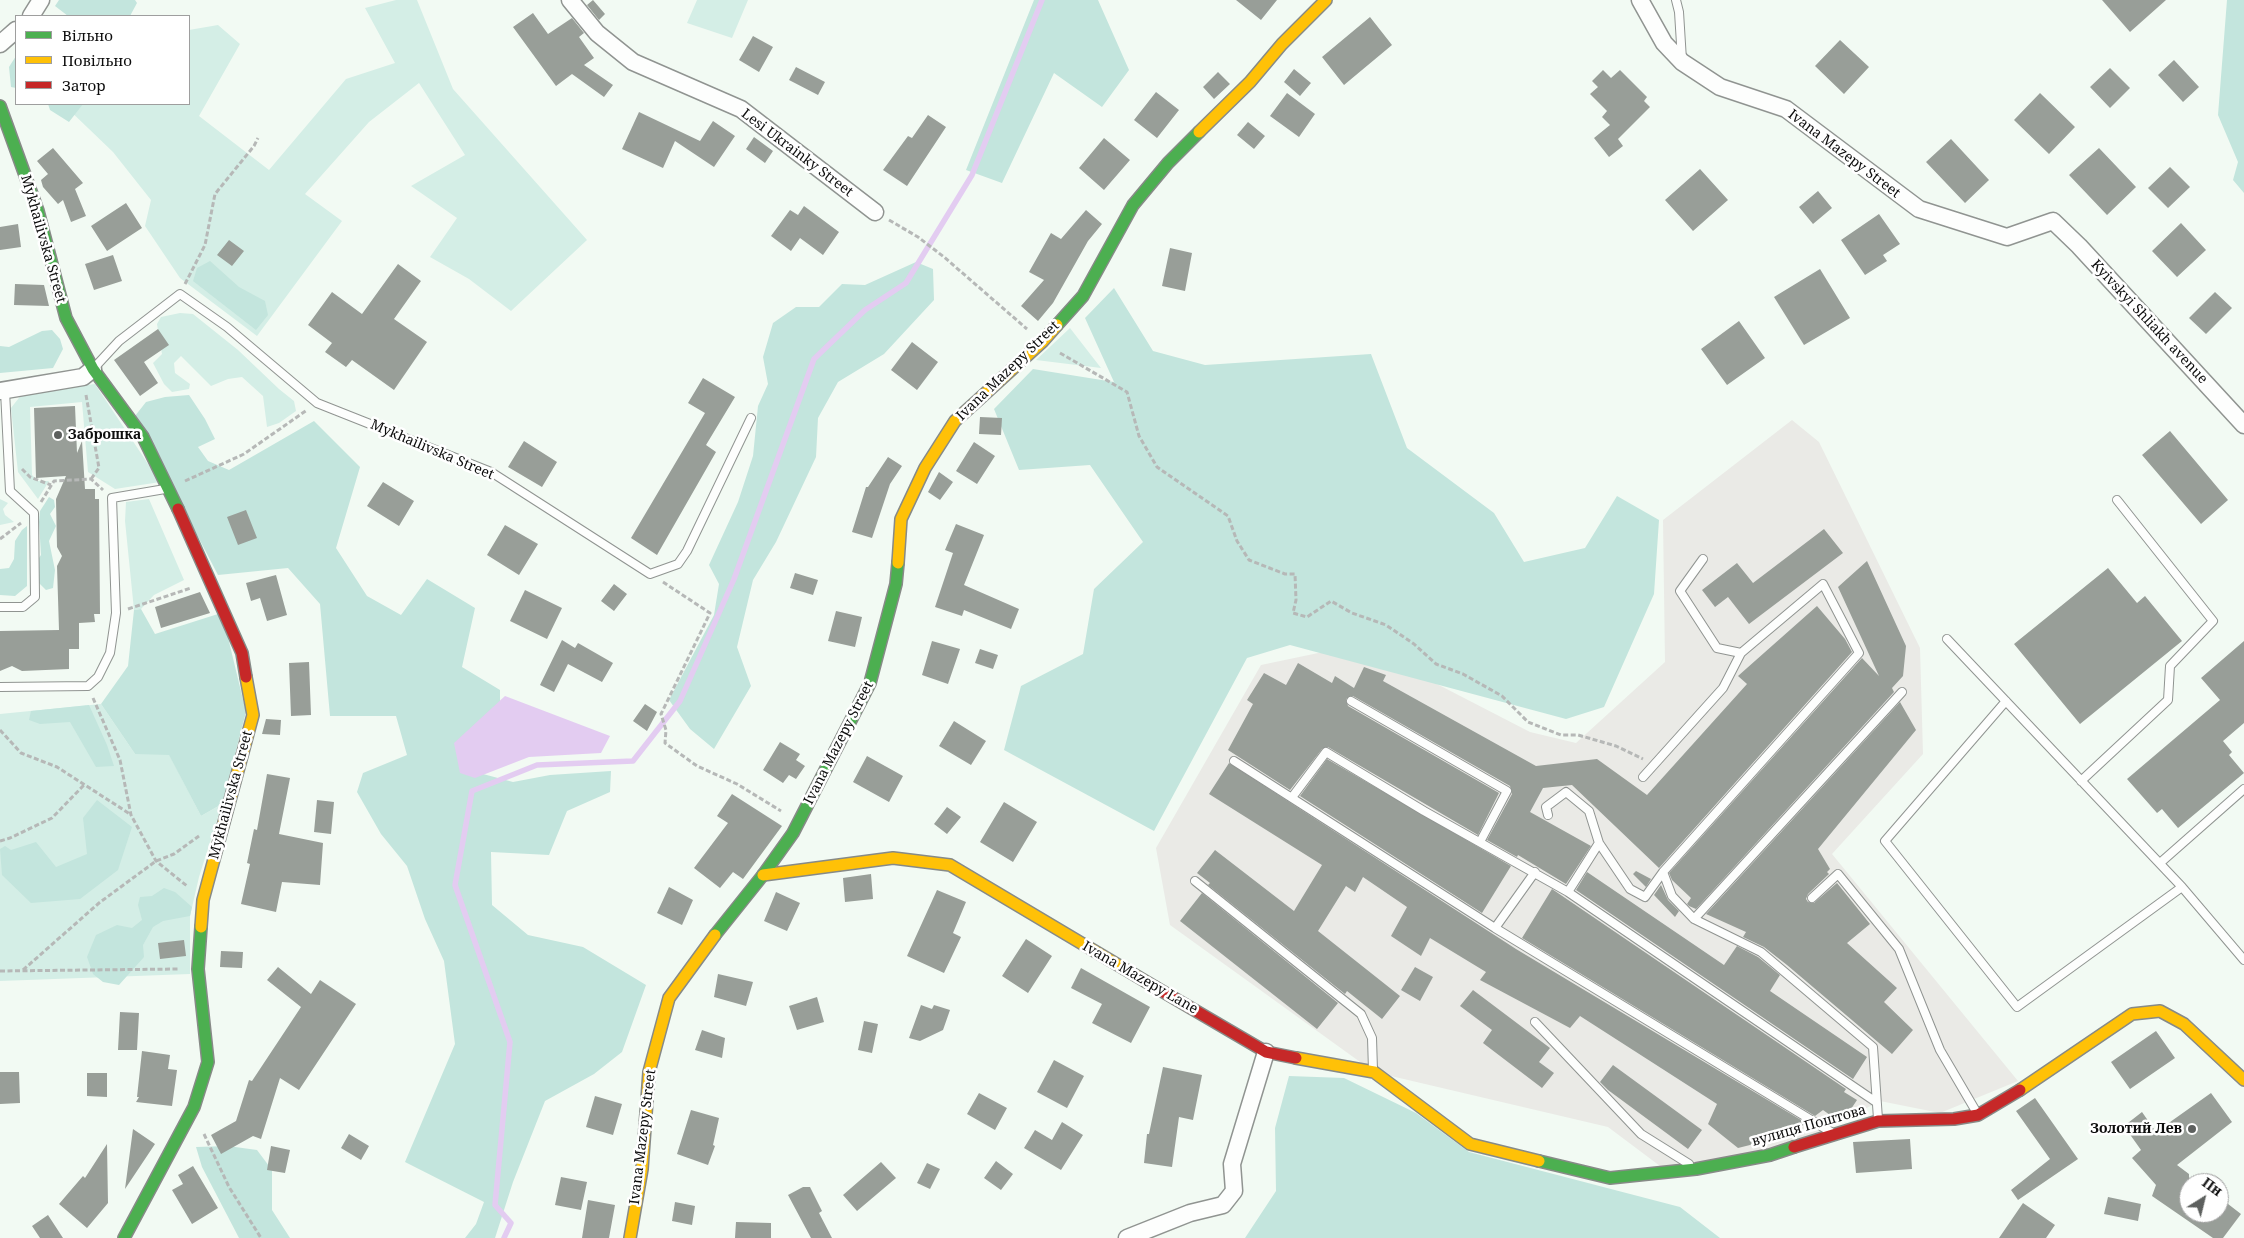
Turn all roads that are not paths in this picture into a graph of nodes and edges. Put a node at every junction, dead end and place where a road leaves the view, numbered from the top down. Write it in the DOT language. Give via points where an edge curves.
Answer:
graph roads {
  1 [pos="41,0"];
  2 [pos="570,0"];
  3 [pos="1326,0"];
  4 [pos="1640,0"];
  5 [pos="1676,0"];
  6 [pos="31,15"];
  7 [pos="15,31"];
  8 [pos="0,44"];
  9 [pos="1682,62"];
  10 [pos="0,106"];
  11 [pos="875,212"];
  12 [pos="2053,221"];
  13 [pos="88,373"];
  14 [pos="3,391"];
  15 [pos="751,418"];
  16 [pos="2244,425"];
  17 [pos="168,488"];
  18 [pos="2117,500"];
  19 [pos="1703,558"];
  20 [pos="0,607"];
  21 [pos="1947,639"];
  22 [pos="1741,653"];
  23 [pos="0,687"];
  24 [pos="1902,692"];
  25 [pos="1352,701"];
  26 [pos="2006,701"];
  27 [pos="1234,761"];
  28 [pos="1643,777"];
  29 [pos="2082,781"];
  30 [pos="2244,789"];
  31 [pos="1293,796"];
  32 [pos="1548,815"];
  33 [pos="1480,842"];
  34 [pos="1599,843"];
  35 [pos="2160,863"];
  36 [pos="1535,872"];
  37 [pos="1663,872"];
  38 [pos="763,875"];
  39 [pos="1195,880"];
  40 [pos="2182,887"];
  41 [pos="1568,892"];
  42 [pos="1812,898"];
  43 [pos="1694,919"];
  44 [pos="1495,928"];
  45 [pos="2244,960"];
  46 [pos="1535,1022"];
  47 [pos="1266,1052"];
  48 [pos="1374,1072"];
  49 [pos="2244,1080"];
  50 [pos="1876,1102"];
  51 [pos="1978,1115"];
  52 [pos="1878,1121"];
  53 [pos="1834,1134"];
  54 [pos="1696,1168"];
  55 [pos="124,1238"];
  56 [pos="630,1238"];
  57 [pos="1126,1238"];
  1 -- 6 [label="street"];
  2 -- 11 [label="street, Lesi Ukrainky Street" via="597,33 633,62 741,109"];
  3 -- 38 [label="street, Ivana Mazepy Street" via="1250,82 1168,162 1133,205 1083,296 1042,342 955,421 925,468 901,519 896,584 870,683 799,822"];
  4 -- 9 [label="street, Ivana Mazepy Street" via="1664,43"];
  5 -- 9 [label="lane"];
  7 -- 8 [label="street"];
  9 -- 12 [label="street, Ivana Mazepy Street" via="1720,87 1786,109 1919,209 2007,237"];
  10 -- 13 [label="street, Mykhailivska Street" via="38,211 66,318"];
  12 -- 16 [label="street, Kyivskyi Shliakh avenue"];
  13 -- 14 [label="street"];
  13 -- 15 [label="lane, Mykhailivska Street" via="118,342 180,294 227,327 317,403 491,472 650,574 678,564 687,551"];
  13 -- 17 [label="street, Mykhailivska Street" via="143,437"];
  14 -- 20 [label="lane" via="10,492 34,513 35,597 23,607"];
  17 -- 23 [label="lane" via="112,498 116,613 110,653 98,677 88,686"];
  17 -- 55 [label="street, Mykhailivska Street" via="242,653 253,715 203,900 198,969 208,1062 194,1107"];
  18 -- 29 [label="lane" via="2213,621 2170,666 2168,700"];
  19 -- 22 [label="lane" via="1680,591 1717,648"];
  21 -- 26 [label="lane"];
  22 -- 28 [label="lane" via="1723,688"];
  22 -- 37 [label="lane" via="1823,584 1859,652"];
  24 -- 43 [label="lane"];
  25 -- 33 [label="lane" via="1506,791"];
  26 -- 29 [label="lane"];
  26 -- 40 [label="lane" via="1885,841 2017,1007"];
  27 -- 31 [label="lane"];
  29 -- 35 [label="lane"];
  30 -- 35 [label="lane"];
  31 -- 33 [label="lane" via="1326,752"];
  31 -- 44 [label="lane"];
  32 -- 34 [label="lane" via="1546,807 1566,792 1589,812"];
  33 -- 36 [label="lane"];
  34 -- 37 [label="lane" via="1630,889 1645,897"];
  34 -- 41 [label="lane"];
  35 -- 40 [label="lane"];
  36 -- 41 [label="lane"];
  36 -- 44 [label="lane"];
  37 -- 43 [label="lane" via="1672,896"];
  38 -- 47 [label="street, Ivana Mazepy Lane" via="892,858 950,864"];
  38 -- 56 [label="street, Ivana Mazepy Street" via="669,998 649,1072 642,1169"];
  39 -- 48 [label="lane" via="1361,1014 1372,1038"];
  40 -- 45 [label="lane"];
  41 -- 50 [label="lane"];
  42 -- 51 [label="lane" via="1838,874 1899,949 1940,1050"];
  43 -- 50 [label="lane" via="1761,952 1873,1047"];
  44 -- 53 [label="lane"];
  46 -- 54 [label="lane" via="1641,1134"];
  47 -- 48 [label="street, вулиця Поштова"];
  47 -- 57 [label="street" via="1232,1164 1234,1191 1223,1205"];
  48 -- 54 [label="street, вулиця Поштова" via="1470,1144 1610,1178"];
  49 -- 51 [label="street, вулиця Поштова" via="2184,1024 2160,1011 2132,1014 2031,1084"];
  50 -- 52 [label="lane"];
  51 -- 52 [label="street, вулиця Поштова" via="1954,1119"];
  52 -- 53 [label="street, вулиця Поштова"];
  53 -- 54 [label="street, вулиця Поштова" via="1770,1155"];
}
